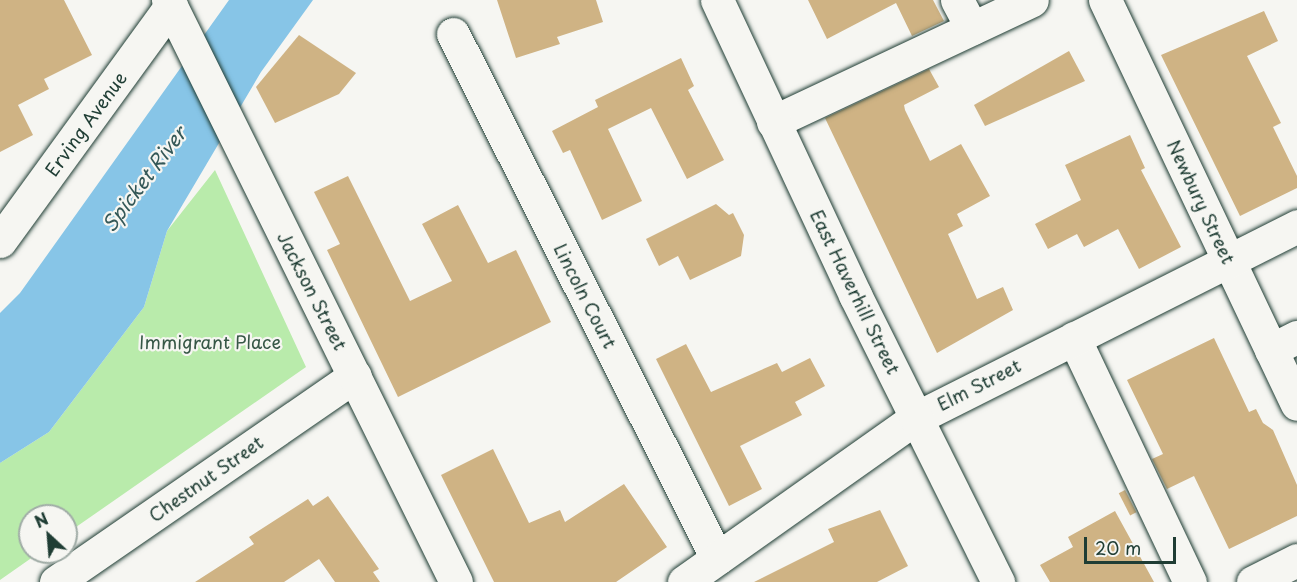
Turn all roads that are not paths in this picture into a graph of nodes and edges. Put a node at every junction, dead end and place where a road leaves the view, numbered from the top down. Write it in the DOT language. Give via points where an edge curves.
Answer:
graph roads {
  1 [pos="717,0"];
  2 [pos="1032,0"];
  3 [pos="1105,0"];
  4 [pos="173,11"];
  5 [pos="964,14"];
  6 [pos="453,34"];
  7 [pos="773,122"];
  8 [pos="1297,226"];
  9 [pos="0,241"];
  10 [pos="1228,260"];
  11 [pos="1074,338"];
  12 [pos="1284,343"];
  13 [pos="355,376"];
  14 [pos="1297,404"];
  15 [pos="916,418"];
  16 [pos="717,558"];
  17 [pos="1297,560"];
  18 [pos="56,582"];
  19 [pos="456,582"];
  20 [pos="684,582"];
  21 [pos="998,582"];
  22 [pos="1190,582"];
  23 [pos="1253,582"];
  1 -- 7 [label="street, East Haverhill Street"];
  2 -- 5 [label="street"];
  3 -- 10 [label="street, Newbury Street"];
  4 -- 9 [label="street, Erving Avenue"];
  4 -- 13 [label="street, Jackson Street"];
  5 -- 7 [label="street"];
  6 -- 16 [label="street, Lincoln Court"];
  7 -- 15 [label="street, East Haverhill Street"];
  8 -- 10 [label="street, Elm Street"];
  10 -- 11 [label="street, Elm Street"];
  10 -- 12 [label="street, Newbury Street"];
  11 -- 15 [label="street, Elm Street"];
  11 -- 22 [label="street"];
  12 -- 14 [label="street, Newbury Street"];
  13 -- 18 [label="street, Chestnut Street"];
  13 -- 19 [label="street, Jackson Street"];
  15 -- 16 [label="street, Elm Street"];
  15 -- 21 [label="street, East Haverhill Street"];
  16 -- 20 [label="street, Elm Street"];
  17 -- 23 [label="street"];
}
